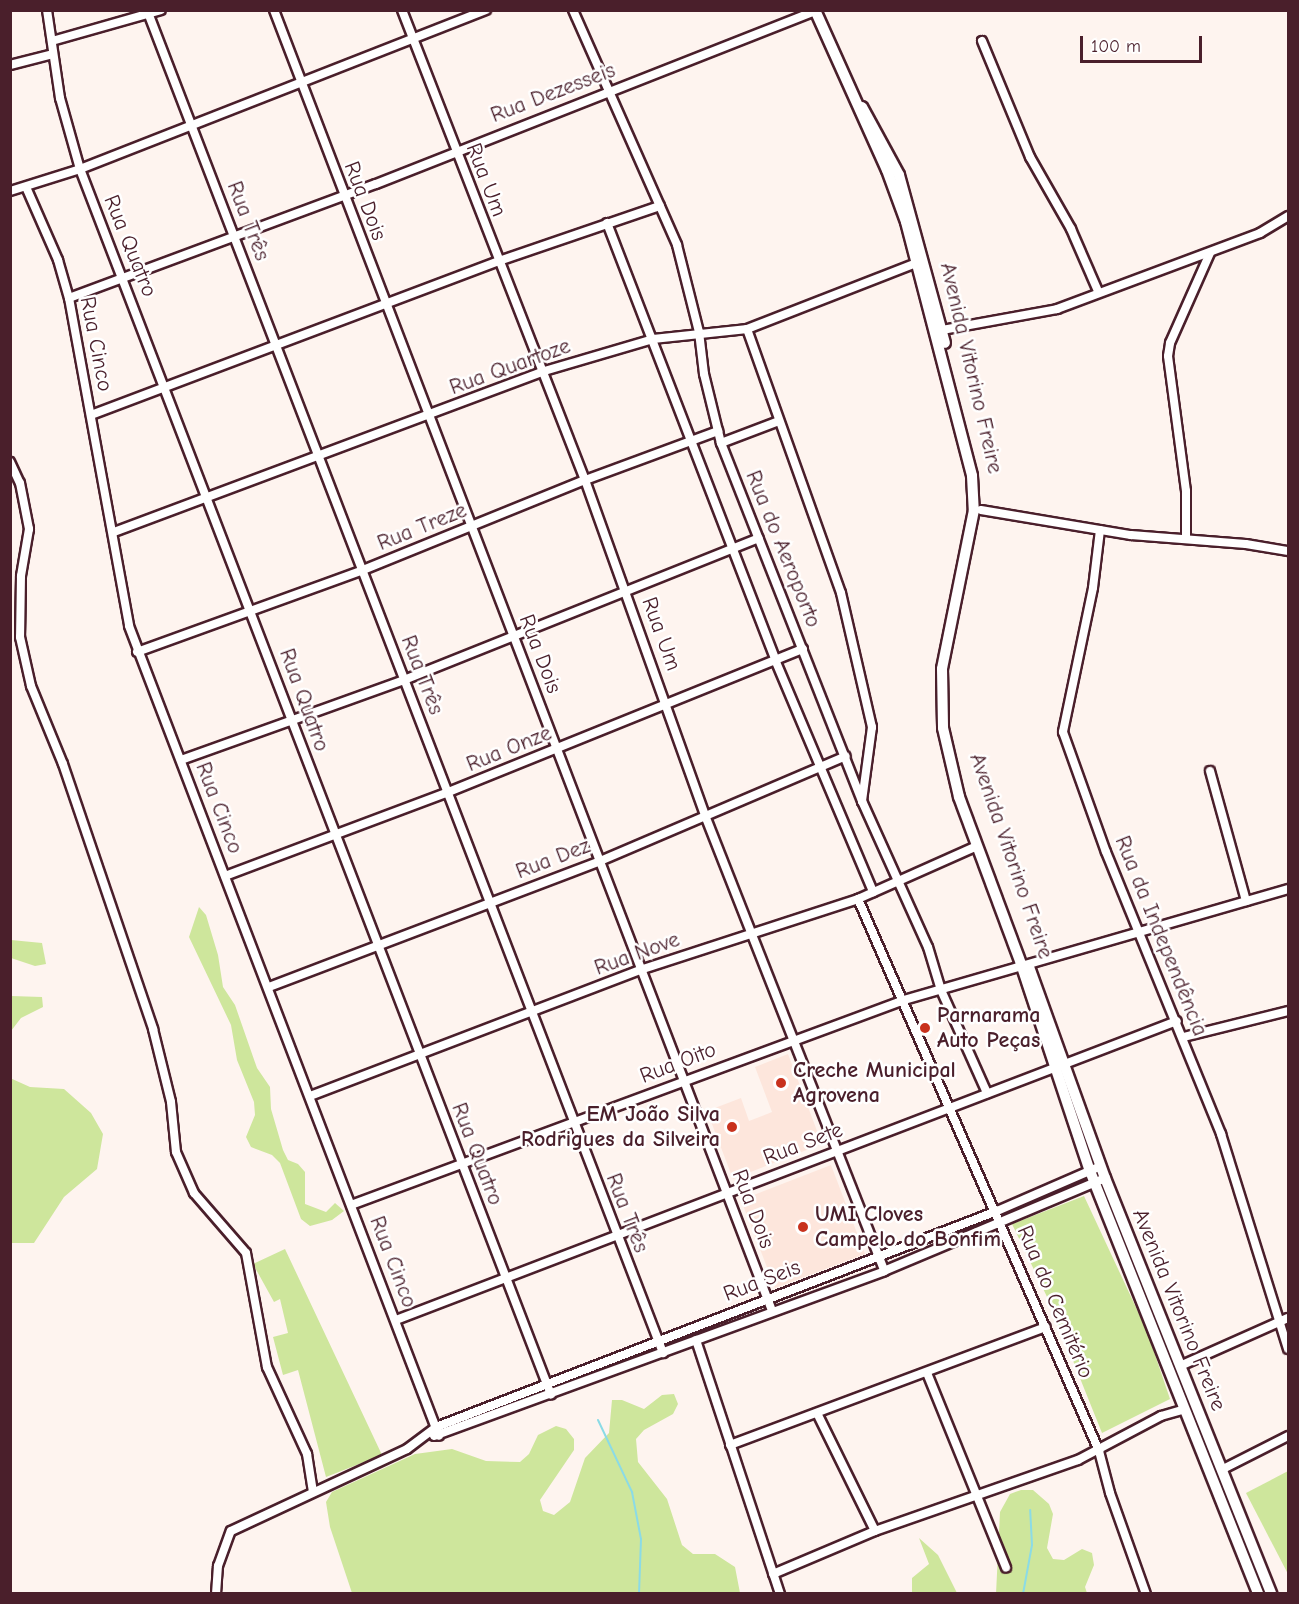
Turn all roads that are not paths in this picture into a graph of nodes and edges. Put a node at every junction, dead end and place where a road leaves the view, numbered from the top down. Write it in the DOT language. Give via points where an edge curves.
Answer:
graph roads {
  1 [pos="47,10"];
  2 [pos="161,10"];
  3 [pos="274,10"];
  4 [pos="402,10"];
  5 [pos="486,10"];
  6 [pos="573,10"];
  7 [pos="815,11"];
  8 [pos="148,13"];
  9 [pos="413,40"];
  10 [pos="52,41"];
  11 [pos="982,41"];
  12 [pos="53,54"];
  13 [pos="10,65"];
  14 [pos="301,83"];
  15 [pos="609,94"];
  16 [pos="190,124"];
  17 [pos="455,150"];
  18 [pos="80,169"];
  19 [pos="26,187"];
  20 [pos="10,191"];
  21 [pos="343,195"];
  22 [pos="660,206"];
  23 [pos="1288,216"];
  24 [pos="607,223"];
  25 [pos="234,235"];
  26 [pos="1210,253"];
  27 [pos="499,261"];
  28 [pos="921,261"];
  29 [pos="123,277"];
  30 [pos="1098,291"];
  31 [pos="69,298"];
  32 [pos="386,305"];
  33 [pos="747,329"];
  34 [pos="942,330"];
  35 [pos="699,332"];
  36 [pos="653,339"];
  37 [pos="276,346"];
  38 [pos="541,372"];
  39 [pos="166,386"];
  40 [pos="91,415"];
  41 [pos="430,416"];
  42 [pos="779,421"];
  43 [pos="718,431"];
  44 [pos="689,440"];
  45 [pos="721,443"];
  46 [pos="320,457"];
  47 [pos="10,462"];
  48 [pos="585,480"];
  49 [pos="208,498"];
  50 [pos="981,510"];
  51 [pos="472,527"];
  52 [pos="1100,530"];
  53 [pos="114,532"];
  54 [pos="759,538"];
  55 [pos="1186,539"];
  56 [pos="735,548"];
  57 [pos="1288,551"];
  58 [pos="363,570"];
  59 [pos="627,592"];
  60 [pos="251,611"];
  61 [pos="514,637"];
  62 [pos="803,649"];
  63 [pos="137,652"];
  64 [pos="776,662"];
  65 [pos="404,680"];
  66 [pos="668,705"];
  67 [pos="293,721"];
  68 [pos="557,749"];
  69 [pos="846,756"];
  70 [pos="181,760"];
  71 [pos="820,767"];
  72 [pos="1210,771"];
  73 [pos="447,793"];
  74 [pos="862,801"];
  75 [pos="706,818"];
  76 [pos="334,834"];
  77 [pos="977,846"];
  78 [pos="600,861"];
  79 [pos="225,876"];
  80 [pos="895,881"];
  81 [pos="1288,889"];
  82 [pos="873,892"];
  83 [pos="858,899"];
  84 [pos="1246,901"];
  85 [pos="489,903"];
  86 [pos="751,932"];
  87 [pos="1141,932"];
  88 [pos="377,944"];
  89 [pos="1024,963"];
  90 [pos="643,969"];
  91 [pos="268,987"];
  92 [pos="941,990"];
  93 [pos="904,1000"];
  94 [pos="1288,1011"];
  95 [pos="532,1013"];
  96 [pos="1177,1021"];
  97 [pos="1184,1037"];
  98 [pos="792,1039"];
  99 [pos="420,1054"];
  100 [pos="1066,1065"];
  101 [pos="1054,1068"];
  102 [pos="683,1080"];
  103 [pos="987,1093"];
  104 [pos="310,1096"];
  105 [pos="949,1106"];
  106 [pos="574,1125"];
  107 [pos="835,1151"];
  108 [pos="462,1164"];
  109 [pos="1101,1166"];
  110 [pos="1090,1171"];
  111 [pos="1100,1181"];
  112 [pos="728,1192"];
  113 [pos="351,1205"];
  114 [pos="997,1212"];
  115 [pos="1002,1224"];
  116 [pos="616,1237"];
  117 [pos="878,1257"];
  118 [pos="884,1271"];
  119 [pos="505,1278"];
  120 [pos="767,1298"];
  121 [pos="772,1311"];
  122 [pos="1288,1318"];
  123 [pos="396,1320"];
  124 [pos="1278,1323"];
  125 [pos="1046,1327"];
  126 [pos="696,1340"];
  127 [pos="658,1342"];
  128 [pos="1288,1349"];
  129 [pos="663,1353"];
  130 [pos="1180,1366"];
  131 [pos="927,1373"];
  132 [pos="547,1385"];
  133 [pos="551,1395"];
  134 [pos="1185,1409"];
  135 [pos="817,1413"];
  136 [pos="437,1432"];
  137 [pos="1288,1436"];
  138 [pos="730,1445"];
  139 [pos="1099,1451"];
  140 [pos="1223,1469"];
  141 [pos="313,1491"];
  142 [pos="979,1496"];
  143 [pos="875,1531"];
  144 [pos="1006,1568"];
  145 [pos="773,1574"];
  146 [pos="216,1593"];
  147 [pos="780,1593"];
  148 [pos="1146,1593"];
  149 [pos="1258,1593"];
  150 [pos="1271,1593"];
  1 -- 10 [label="street, Rua Quatro"];
  2 -- 8 [label="street"];
  3 -- 14 [label="street, Rua Dois"];
  4 -- 9 [label="street, Rua Um"];
  5 -- 9 [label="street"];
  6 -- 15 [label="street, Rua do Aeroporto"];
  7 -- 15 [label="street, Rua Dezesseis" via="708,55 664,68"];
  7 -- 28 [label="street, Avenida Vitorino Freire" via="887,170"];
  8 -- 10 [label="street"];
  8 -- 16 [label="street, Rua Três"];
  9 -- 14 [label="street"];
  9 -- 17 [label="street, Rua Um"];
  10 -- 12 [label="street, Rua Quatro"];
  11 -- 30 [label="street" via="1030,158 1071,229"];
  12 -- 13 [label="street"];
  12 -- 18 [label="street, Rua Quatro" via="66,125"];
  14 -- 16 [label="street"];
  14 -- 21 [label="street, Rua Dois"];
  15 -- 17 [label="street, Rua Dezesseis"];
  15 -- 22 [label="street, Rua do Aeroporto"];
  16 -- 18 [label="street"];
  16 -- 25 [label="street, Rua Três"];
  17 -- 21 [label="street, Rua Dezesseis"];
  17 -- 27 [label="street, Rua Um"];
  18 -- 19 [label="street"];
  18 -- 29 [label="street, Rua Quatro"];
  19 -- 20 [label="street"];
  19 -- 31 [label="street, Rua Cinco" via="58,260"];
  21 -- 25 [label="street, Rua Dezesseis"];
  21 -- 32 [label="street, Rua Dois"];
  22 -- 24 [label="street"];
  22 -- 35 [label="street, Rua do Aeroporto" via="676,245"];
  23 -- 26 [label="street" via="1260,233"];
  24 -- 27 [label="street"];
  24 -- 36 [label="street"];
  25 -- 29 [label="street, Rua Dezesseis"];
  25 -- 37 [label="street, Rua Três"];
  26 -- 30 [label="street"];
  26 -- 55 [label="street" via="1170,343 1168,356 1186,491"];
  27 -- 32 [label="street"];
  27 -- 38 [label="street, Rua Um"];
  28 -- 33 [label="street, Rua Quartoze"];
  28 -- 34 [label="street, Avenida Vitorino Freire"];
  28 -- 77 [label="street, Avenida Vitorino Freire" via="966,444 974,493 942,669 941,699 947,754"];
  29 -- 31 [label="street, Rua Dezesseis"];
  29 -- 39 [label="street, Rua Quatro"];
  30 -- 34 [label="street" via="1034,315"];
  31 -- 40 [label="street, Rua Cinco"];
  32 -- 37 [label="street"];
  32 -- 41 [label="street, Rua Dois"];
  33 -- 35 [label="street, Rua Quartoze"];
  33 -- 42 [label="street"];
  34 -- 50 [label="street, Avenida Vitorino Freire" via="976,463"];
  35 -- 36 [label="street, Rua Quartoze"];
  35 -- 43 [label="street, Rua do Aeroporto"];
  36 -- 38 [label="street, Rua Quartoze"];
  36 -- 44 [label="street"];
  37 -- 39 [label="street"];
  37 -- 46 [label="street, Rua Três"];
  38 -- 41 [label="street, Rua Quartoze"];
  38 -- 48 [label="street, Rua Um"];
  39 -- 40 [label="street"];
  39 -- 49 [label="street, Rua Quatro"];
  40 -- 53 [label="street, Rua Cinco"];
  41 -- 46 [label="street, Rua Quartoze"];
  41 -- 51 [label="street, Rua Dois"];
  42 -- 45 [label="street"];
  42 -- 74 [label="street" via="829,553 867,698 872,747"];
  43 -- 44 [label="street, Rua Treze"];
  43 -- 45 [label="street, Rua do Aeroporto"];
  44 -- 48 [label="street, Rua Treze"];
  44 -- 56 [label="street"];
  45 -- 54 [label="street, Rua do Aeroporto"];
  46 -- 49 [label="street, Rua Quartoze"];
  46 -- 58 [label="street, Rua Três"];
  47 -- 141 [label="street" via="20,483 29,529 21,576 20,637 31,686 63,764 153,1029 171,1102 176,1152 194,1192 246,1253 267,1367 307,1454"];
  48 -- 51 [label="street, Rua Treze"];
  48 -- 59 [label="street, Rua Um"];
  49 -- 53 [label="street, Rua Quartoze"];
  49 -- 60 [label="street, Rua Quatro"];
  50 -- 52 [label="street"];
  50 -- 89 [label="street, Avenida Vitorino Freire" via="949,654 947,705 961,784"];
  51 -- 58 [label="street, Rua Treze"];
  51 -- 61 [label="street, Rua Dois"];
  52 -- 55 [label="street"];
  52 -- 87 [label="street, Rua da Independência" via="1093,588 1064,732 1106,852"];
  53 -- 63 [label="street, Rua Cinco" via="125,611"];
  54 -- 56 [label="street"];
  54 -- 62 [label="street, Rua do Aeroporto"];
  55 -- 57 [label="street"];
  56 -- 59 [label="street"];
  56 -- 64 [label="street"];
  58 -- 60 [label="street, Rua Treze"];
  58 -- 65 [label="street, Rua Três"];
  59 -- 61 [label="street"];
  59 -- 66 [label="street, Rua Um"];
  60 -- 63 [label="street, Rua Treze"];
  60 -- 67 [label="street, Rua Quatro"];
  61 -- 65 [label="street"];
  61 -- 68 [label="street, Rua Dois"];
  62 -- 64 [label="street, Rua Onze"];
  62 -- 69 [label="street, Rua do Aeroporto"];
  63 -- 70 [label="street, Rua Cinco"];
  64 -- 66 [label="street, Rua Onze"];
  64 -- 71 [label="street"];
  65 -- 67 [label="street"];
  65 -- 73 [label="street, Rua Três"];
  66 -- 68 [label="street, Rua Onze"];
  66 -- 75 [label="street, Rua Um"];
  67 -- 70 [label="street"];
  67 -- 76 [label="street, Rua Quatro"];
  68 -- 73 [label="street, Rua Onze"];
  68 -- 78 [label="street, Rua Dois"];
  69 -- 71 [label="street, Rua Dez"];
  69 -- 74 [label="street, Rua do Aeroporto"];
  70 -- 79 [label="street, Rua Cinco"];
  71 -- 75 [label="street, Rua Dez"];
  71 -- 82 [label="street"];
  72 -- 84 [label="street"];
  73 -- 76 [label="street, Rua Onze"];
  73 -- 85 [label="street, Rua Três"];
  74 -- 80 [label="street, Rua do Aeroporto"];
  75 -- 78 [label="street, Rua Dez"];
  75 -- 86 [label="street, Rua Um"];
  76 -- 79 [label="street, Rua Onze"];
  76 -- 88 [label="street, Rua Quatro"];
  77 -- 80 [label="street, Rua Nove"];
  77 -- 89 [label="street, Avenida Vitorino Freire"];
  78 -- 85 [label="street, Rua Dez"];
  78 -- 90 [label="street, Rua Dois"];
  79 -- 91 [label="street, Rua Cinco"];
  80 -- 82 [label="street, Rua Nove"];
  80 -- 92 [label="street, Rua do Aeroporto" via="927,947"];
  81 -- 84 [label="street"];
  82 -- 83 [label="street, Rua Nove"];
  83 -- 86 [label="street, Rua Nove"];
  83 -- 93 [label="street, Rua do Cemitério"];
  84 -- 87 [label="street"];
  85 -- 88 [label="street, Rua Dez"];
  85 -- 95 [label="street, Rua Três"];
  86 -- 90 [label="street, Rua Nove"];
  86 -- 98 [label="street, Rua Um"];
  87 -- 89 [label="street"];
  87 -- 96 [label="street, Rua da Independência"];
  88 -- 91 [label="street, Rua Dez"];
  88 -- 99 [label="street, Rua Quatro"];
  89 -- 92 [label="street, Rua Oito"];
  89 -- 100 [label="street, Avenida Vitorino Freire"];
  89 -- 101 [label="street, Avenida Vitorino Freire"];
  90 -- 95 [label="street, Rua Nove"];
  90 -- 102 [label="street, Rua Dois"];
  91 -- 104 [label="street, Rua Cinco"];
  92 -- 93 [label="street, Rua Oito"];
  92 -- 103 [label="street, Rua do Aeroporto"];
  93 -- 98 [label="street, Rua Oito"];
  93 -- 105 [label="street, Rua do Cemitério"];
  94 -- 97 [label="street"];
  95 -- 99 [label="street, Rua Nove"];
  95 -- 106 [label="street, Rua Três"];
  96 -- 97 [label="street, Rua da Independência"];
  96 -- 100 [label="street"];
  97 -- 124 [label="street, Rua da Independência" via="1221,1134"];
  98 -- 102 [label="street, Rua Oito"];
  98 -- 107 [label="street, Rua Um"];
  99 -- 104 [label="street, Rua Nove"];
  99 -- 108 [label="street, Rua Quatro"];
  100 -- 101 [label="street"];
  100 -- 109 [label="street, Avenida Vitorino Freire"];
  101 -- 103 [label="street, Rua Sete"];
  101 -- 110 [label="street, Avenida Vitorino Freire"];
  102 -- 106 [label="street, Rua Oito"];
  102 -- 112 [label="street, Rua Dois"];
  103 -- 105 [label="street, Rua Sete"];
  104 -- 113 [label="street, Rua Cinco"];
  105 -- 107 [label="street, Rua Sete"];
  105 -- 114 [label="street, Rua do Cemitério"];
  106 -- 108 [label="street, Rua Oito"];
  106 -- 116 [label="street, Rua Três"];
  107 -- 112 [label="street, Rua Sete"];
  107 -- 117 [label="street, Rua Um"];
  108 -- 113 [label="street, Rua Oito"];
  108 -- 119 [label="street, Rua Quatro"];
  109 -- 110 [label="street, Rua Seis"];
  109 -- 111 [label="street, Avenida Vitorino Freire"];
  110 -- 111 [label="street, Avenida Vitorino Freire"];
  110 -- 114 [label="street, Rua Seis"];
  111 -- 115 [label="street"];
  111 -- 130 [label="street, Avenida Vitorino Freire"];
  111 -- 134 [label="street, Avenida Vitorino Freire"];
  112 -- 116 [label="street, Rua Sete"];
  112 -- 120 [label="street, Rua Dois"];
  113 -- 123 [label="street, Rua Cinco"];
  114 -- 115 [label="street, Rua do Cemitério"];
  114 -- 117 [label="street, Rua Seis"];
  115 -- 118 [label="street"];
  115 -- 125 [label="street, Rua do Cemitério"];
  116 -- 119 [label="street, Rua Sete"];
  116 -- 127 [label="street, Rua Três"];
  117 -- 118 [label="street, Rua Um"];
  117 -- 120 [label="street, Rua Seis"];
  118 -- 121 [label="street"];
  119 -- 123 [label="street, Rua Sete"];
  119 -- 132 [label="street, Rua Quatro"];
  120 -- 121 [label="street, Rua Dois"];
  120 -- 127 [label="street, Rua Seis"];
  121 -- 126 [label="street"];
  122 -- 124 [label="street"];
  123 -- 136 [label="street, Rua Cinco"];
  124 -- 128 [label="street, Rua da Independência"];
  124 -- 130 [label="street"];
  125 -- 131 [label="street"];
  125 -- 139 [label="street, Rua do Cemitério"];
  126 -- 129 [label="street"];
  126 -- 138 [label="street"];
  127 -- 129 [label="street, Rua Três"];
  127 -- 132 [label="street, Rua Seis"];
  129 -- 133 [label="street"];
  130 -- 140 [label="street, Avenida Vitorino Freire"];
  131 -- 135 [label="street"];
  131 -- 142 [label="street"];
  132 -- 133 [label="street, Rua Quatro"];
  132 -- 136 [label="street, Rua Seis"];
  133 -- 136 [label="street"];
  134 -- 139 [label="street" via="1161,1416"];
  134 -- 149 [label="street, Avenida Vitorino Freire"];
  135 -- 138 [label="street"];
  135 -- 143 [label="street"];
  136 -- 141 [label="street"];
  137 -- 140 [label="street"];
  138 -- 145 [label="street"];
  139 -- 142 [label="street"];
  139 -- 148 [label="street, Rua do Cemitério"];
  140 -- 150 [label="street, Avenida Vitorino Freire"];
  141 -- 146 [label="street" via="239,1526 224,1542"];
  142 -- 143 [label="street"];
  142 -- 144 [label="street"];
  143 -- 145 [label="street"];
  145 -- 147 [label="street"];
}
